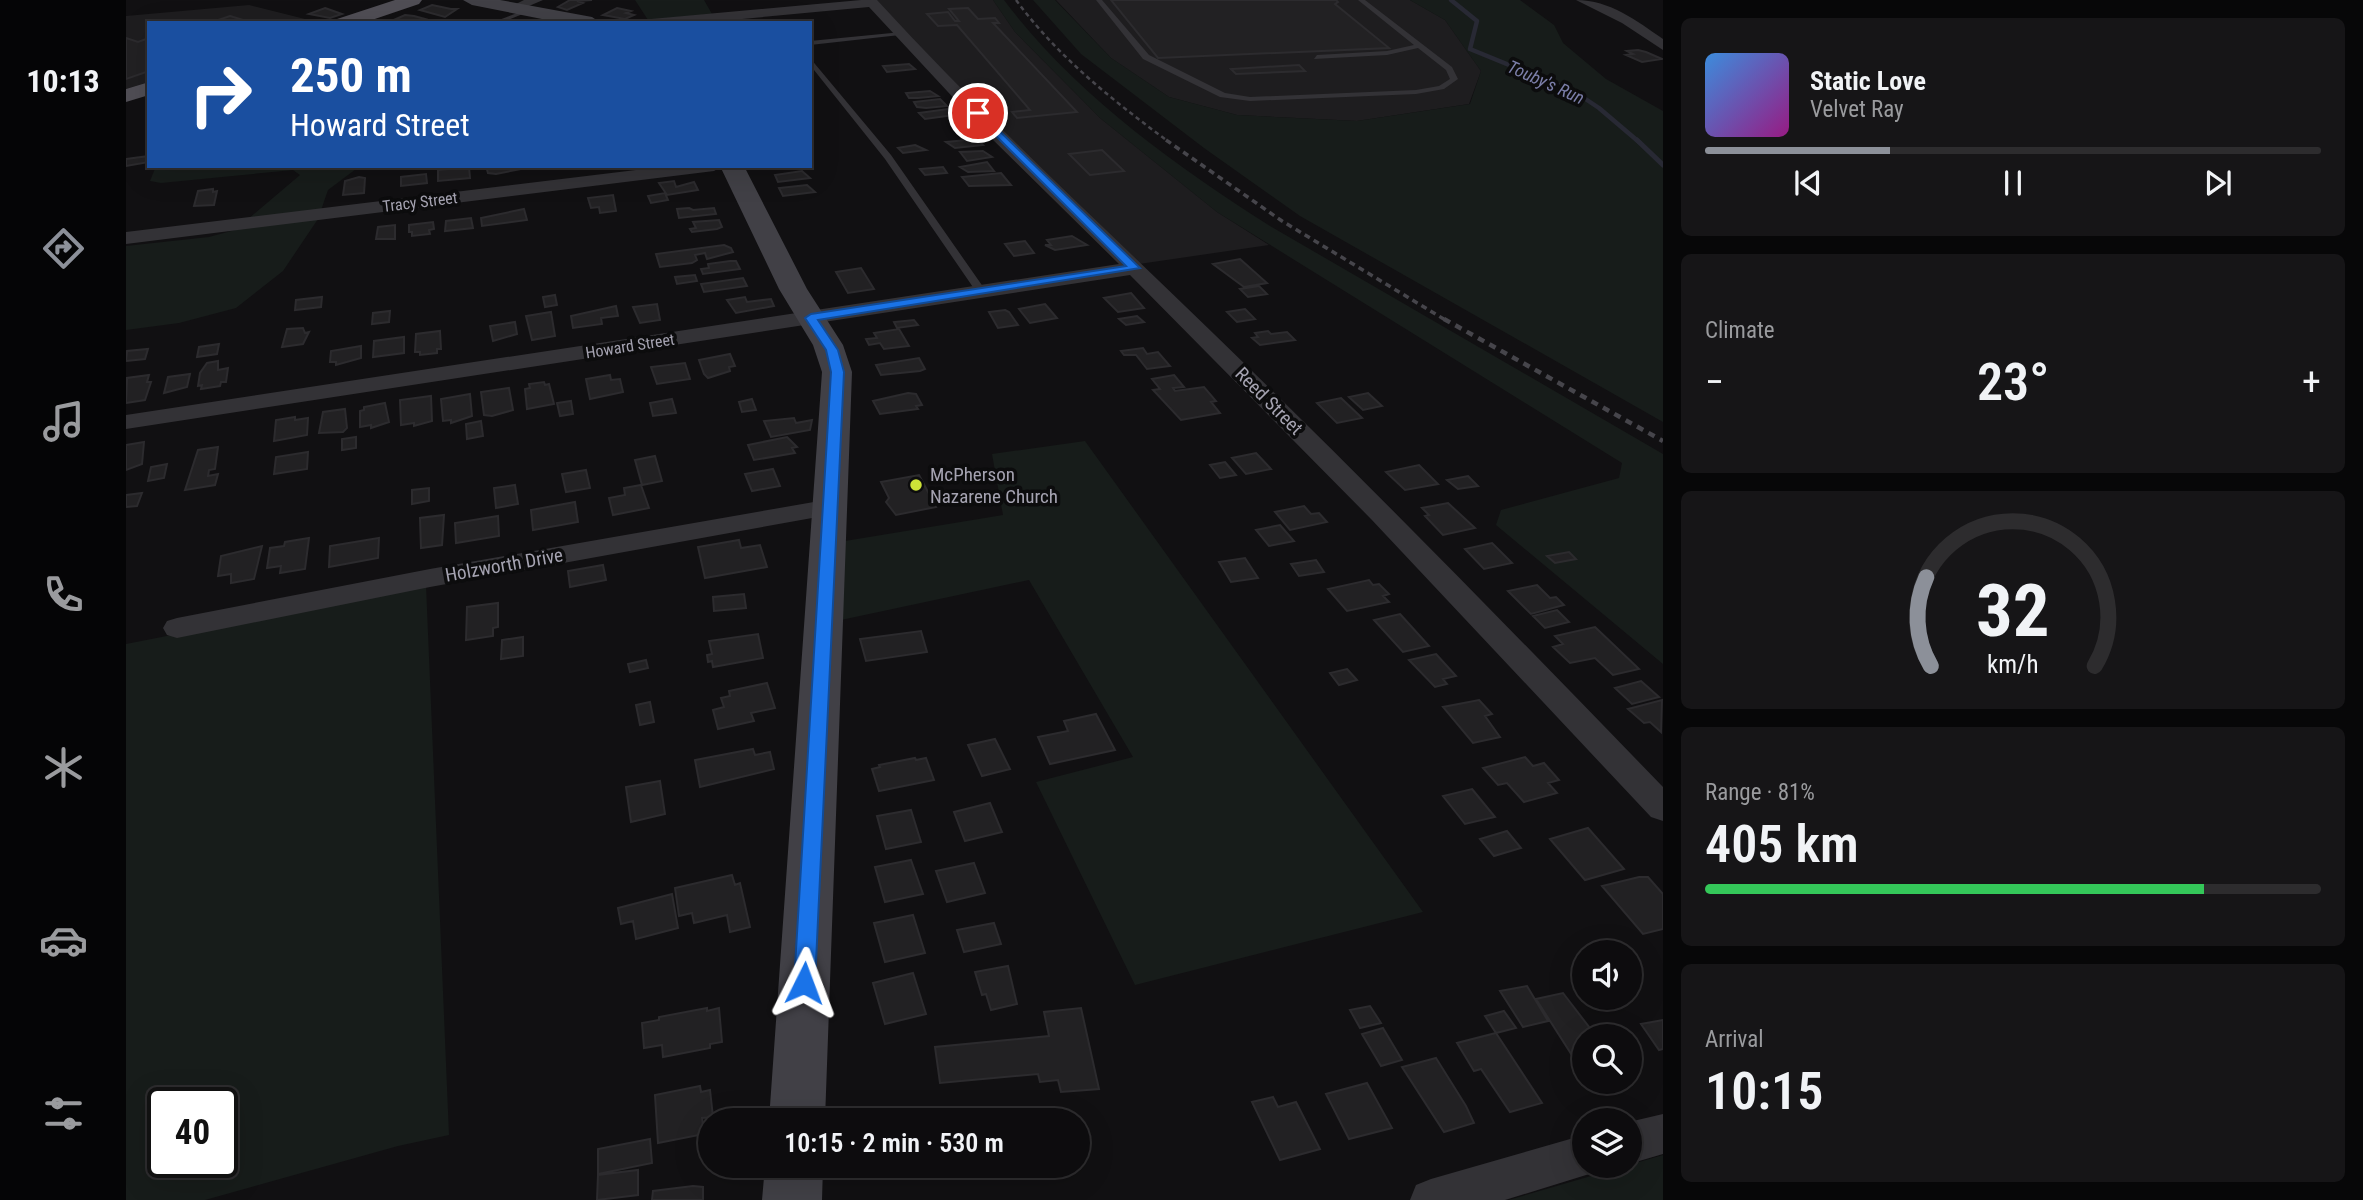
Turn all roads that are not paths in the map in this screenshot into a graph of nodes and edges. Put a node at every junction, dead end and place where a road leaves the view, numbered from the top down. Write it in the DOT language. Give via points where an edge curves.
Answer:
graph roads {
  1 [pos="412,0"];
  2 [pos="472,0"];
  3 [pos="1099,0"];
  4 [pos="1361,0"];
  5 [pos="1583,0"];
  6 [pos="871,1"];
  7 [pos="526,6"];
  8 [pos="350,21"];
  9 [pos="498,21"];
  10 [pos="584,21"];
  11 [pos="672,21"];
  12 [pos="900,33"];
  13 [pos="812,43"];
  14 [pos="1419,46"];
  15 [pos="1663,46"];
  16 [pos="1317,57"];
  17 [pos="812,63"];
  18 [pos="147,89"];
  19 [pos="126,96"];
  20 [pos="698,168"];
  21 [pos="733,168"];
  22 [pos="126,238"];
  23 [pos="1134,268"];
  24 [pos="981,291"];
  25 [pos="811,318"];
  26 [pos="126,422"];
  27 [pos="831,507"];
  28 [pos="177,628"];
  29 [pos="1663,808"];
  30 [pos="798,1108"];
  31 [pos="1663,1134"];
  32 [pos="1642,1140"];
  33 [pos="1572,1159"];
  34 [pos="793,1178"];
  35 [pos="792,1200"];
  36 [pos="1431,1200"];
  1 -- 8 [label="main road"];
  2 -- 7 [label="street"];
  3 -- 14 [label="lane" via="1146,57 1231,97 1416,92 1452,82 1449,69"];
  4 -- 14 [label="lane"];
  5 -- 15 [label="street" via="1627,20"];
  6 -- 11 [label="street"];
  6 -- 12 [label="street, Reed Street"];
  7 -- 9 [label="lane"];
  7 -- 10 [label="street"];
  12 -- 13 [label="lane"];
  12 -- 23 [label="street, Reed Street"];
  14 -- 16 [label="lane" via="1387,53"];
  17 -- 24 [label="lane" via="888,158"];
  18 -- 19 [label="main road"];
  20 -- 22 [label="street, Tracy Street"];
  21 -- 25 [label="street"];
  23 -- 24 [label="street, Howard Street"];
  23 -- 29 [label="street, Reed Street" via="1455,590"];
  24 -- 25 [label="street, Howard Street"];
  25 -- 26 [label="street, Howard Street"];
  25 -- 27 [label="street" via="832,350 837,372"];
  27 -- 28 [label="street, Holzworth Drive"];
  27 -- 30 [label="street"];
  31 -- 32 [label="street"];
  33 -- 36 [label="street"];
  34 -- 35 [label="street"];
}
